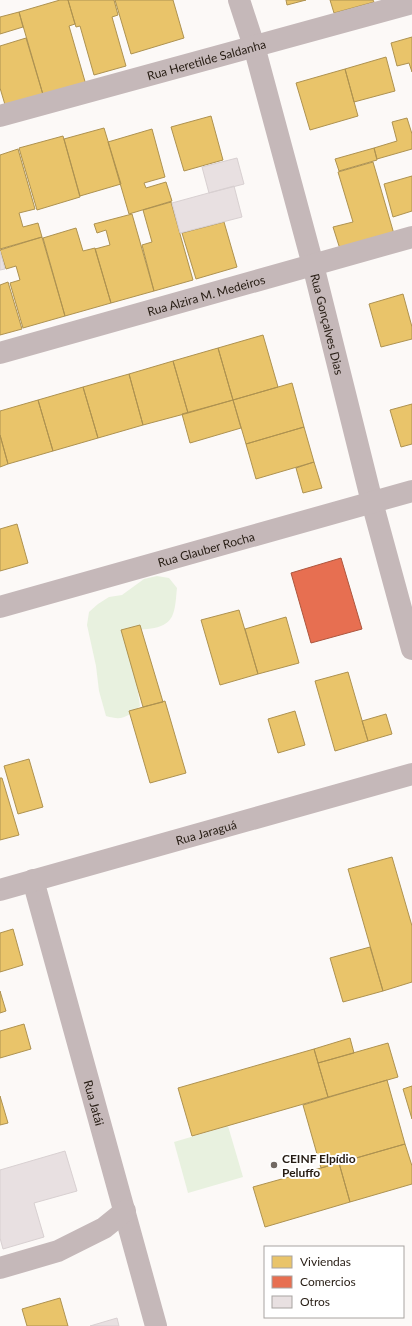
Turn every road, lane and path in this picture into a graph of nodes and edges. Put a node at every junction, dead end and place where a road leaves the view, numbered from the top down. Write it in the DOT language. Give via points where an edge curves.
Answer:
graph roads {
  1 [pos="239,0"];
  2 [pos="412,3"];
  3 [pos="254,46"];
  4 [pos="0,116"];
  5 [pos="412,237"];
  6 [pos="313,265"];
  7 [pos="0,353"];
  8 [pos="412,491"];
  9 [pos="372,502"];
  10 [pos="0,607"];
  11 [pos="412,649"];
  12 [pos="412,774"];
  13 [pos="33,880"];
  14 [pos="0,890"];
  15 [pos="125,1211"];
  16 [pos="0,1268"];
  17 [pos="156,1326"];
  1 -- 3 [label="street, Rua Gonçalves Dias"];
  2 -- 3 [label="street, Rua Heretilde Saldanha"];
  3 -- 4 [label="street, Rua Heretilde Saldanha"];
  3 -- 6 [label="street, Rua Gonçalves Dias"];
  5 -- 6 [label="street, Rua Alzira M. Medeiros"];
  6 -- 7 [label="street, Rua Alzira M. Medeiros"];
  6 -- 9 [label="street, Rua Gonçalves Dias"];
  8 -- 9 [label="street, Rua Glauber Rocha"];
  9 -- 10 [label="street, Rua Glauber Rocha"];
  9 -- 11 [label="street, Rua Gonçalves Dias"];
  12 -- 13 [label="street, Rua Jaraguá"];
  13 -- 14 [label="street, Rua Jaraguá"];
  13 -- 15 [label="street, Rua Jatái"];
  15 -- 16 [label="street" via="104,1228 58,1251"];
  15 -- 17 [label="street, Rua Jatái"];
}
